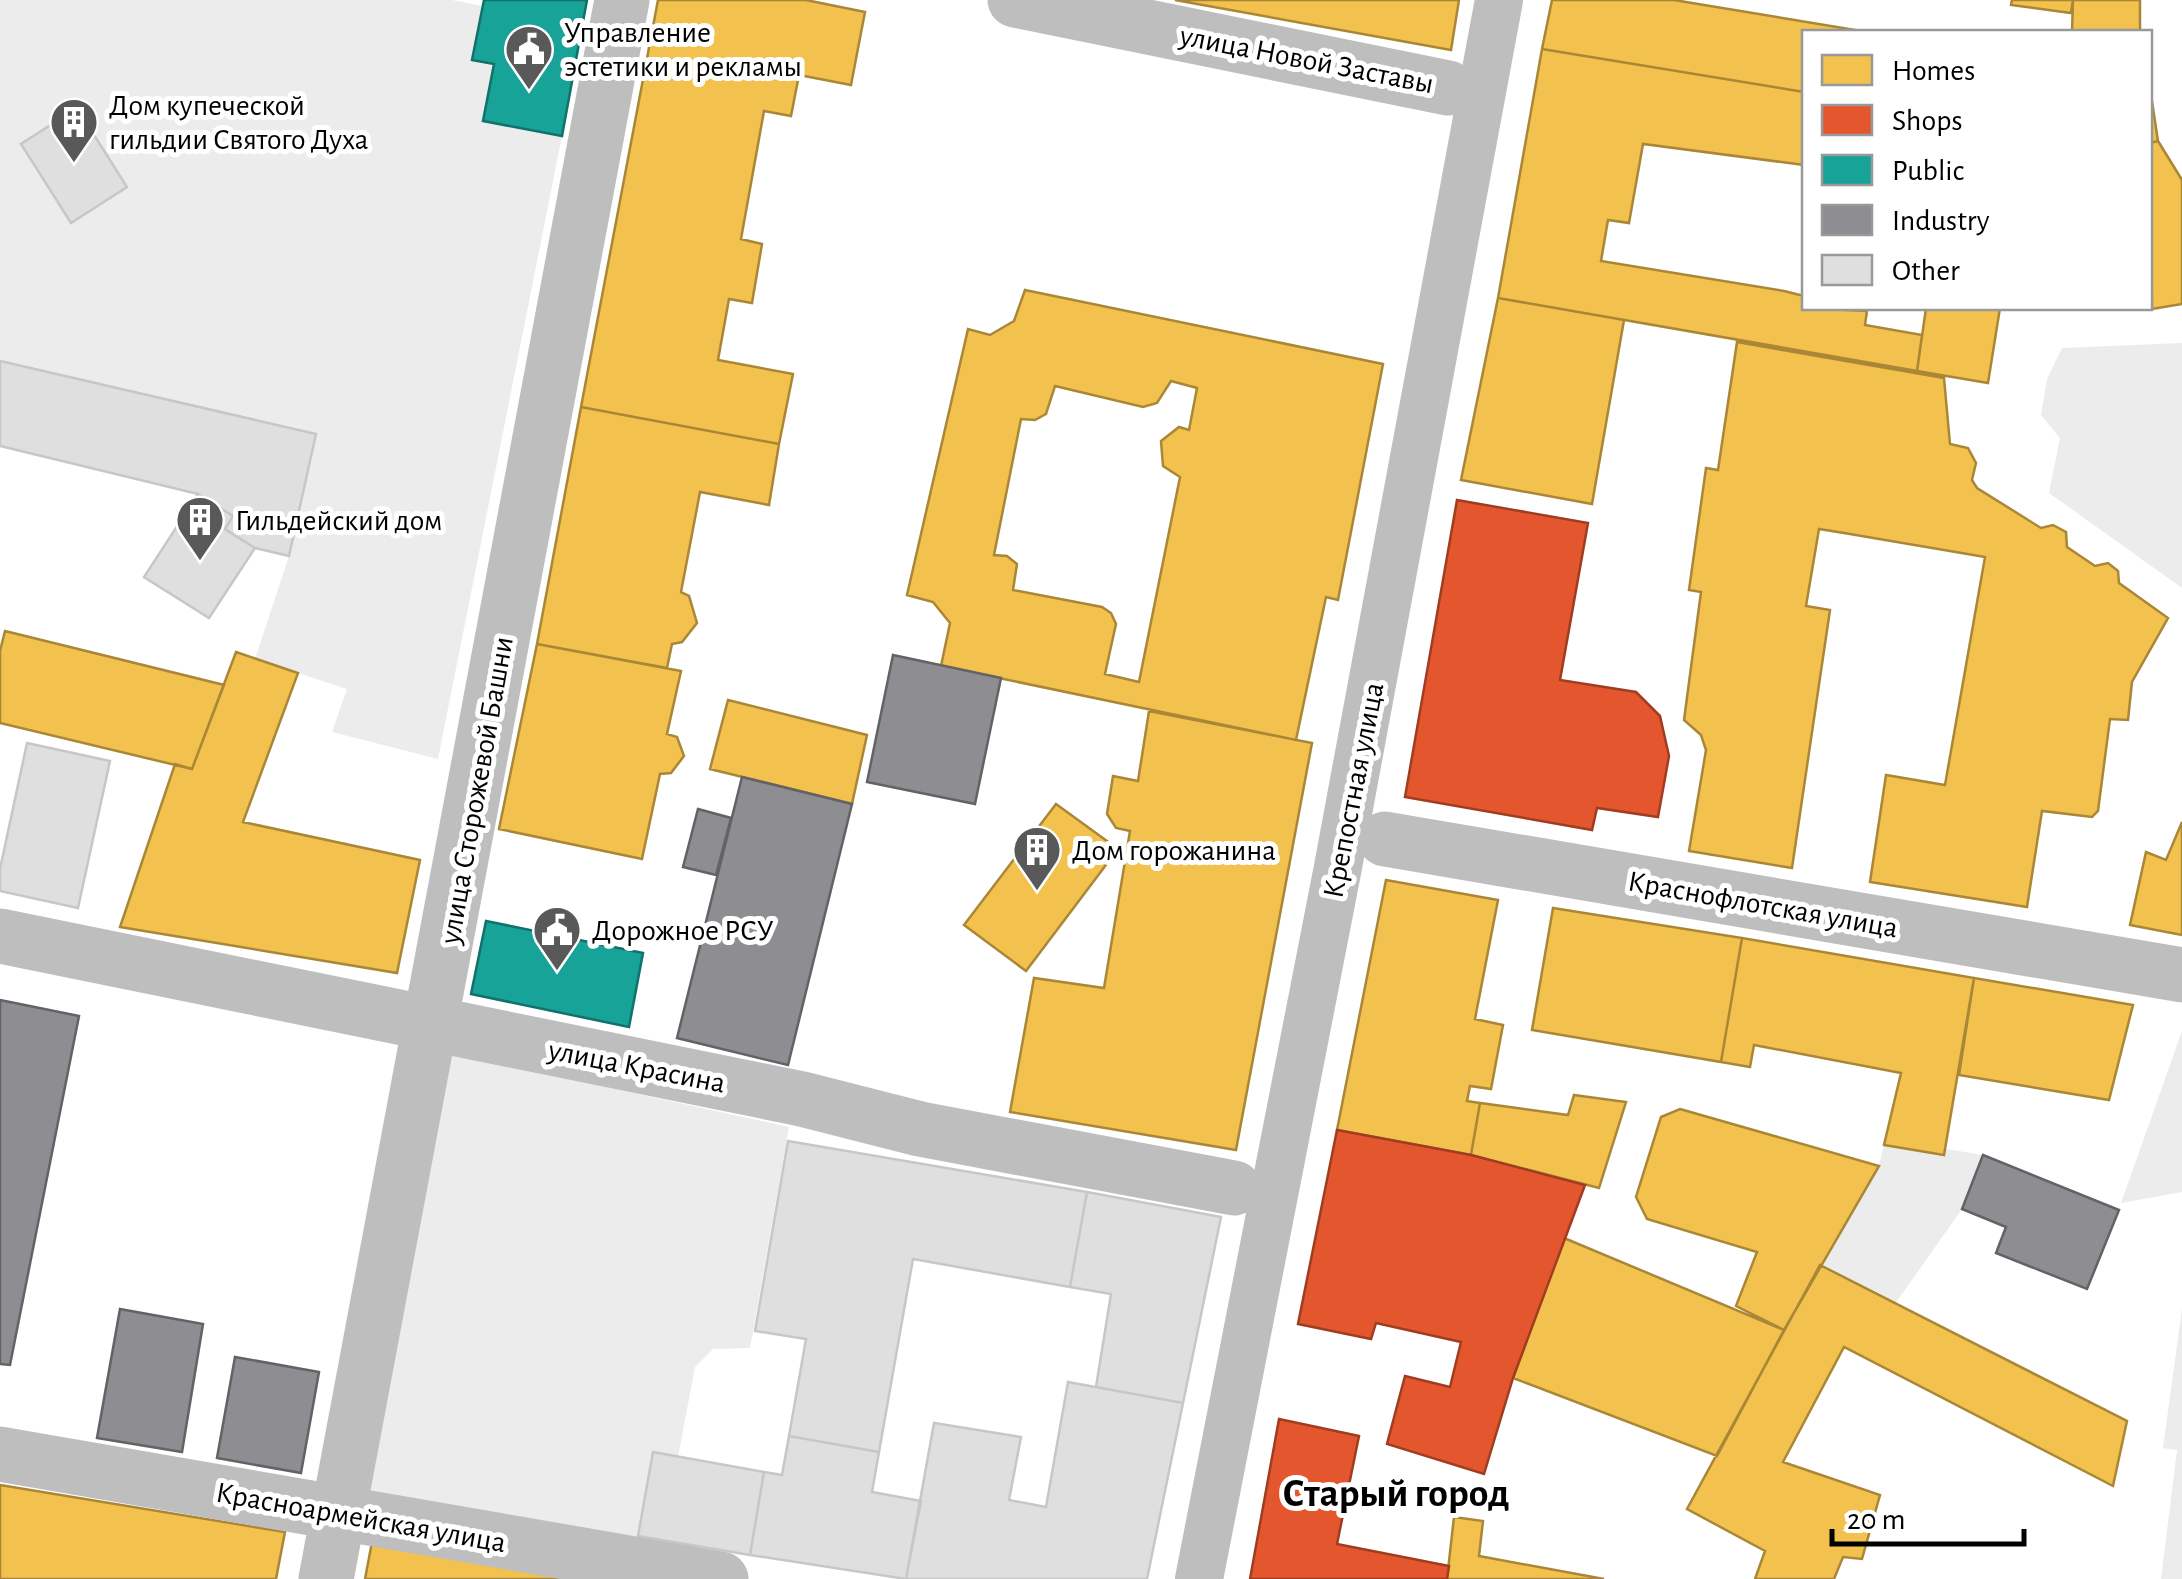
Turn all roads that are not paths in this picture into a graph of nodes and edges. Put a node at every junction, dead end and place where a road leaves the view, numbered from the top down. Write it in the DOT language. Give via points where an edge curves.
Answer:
graph roads {
  1 [pos="622,0"];
  2 [pos="1015,0"];
  3 [pos="1499,0"];
  4 [pos="1465,91"];
  5 [pos="1365,836"];
  6 [pos="0,936"];
  7 [pos="2182,975"];
  8 [pos="433,1024"];
  9 [pos="1254,1192"];
  10 [pos="0,1454"];
  11 [pos="338,1513"];
  12 [pos="326,1579"];
  13 [pos="722,1579"];
  14 [pos="1199,1579"];
  1 -- 8 [label="street, улица Сторожевой Башни"];
  2 -- 4 [label="street, улица Новой Заставы"];
  3 -- 4 [label="street, Крепостная улица"];
  4 -- 5 [label="street, Крепостная улица"];
  5 -- 7 [label="street, Краснофлотская улица"];
  5 -- 9 [label="street, Крепостная улица"];
  6 -- 8 [label="street, улица Красина"];
  8 -- 9 [label="street, улица Красина" via="920,1129"];
  8 -- 11 [label="street, улица Сторожевой Башни"];
  9 -- 14 [label="street, Крепостная улица"];
  10 -- 11 [label="street, Красноармейская улица"];
  11 -- 12 [label="street, улица Сторожевой Башни"];
  11 -- 13 [label="street, Красноармейская улица"];
}
